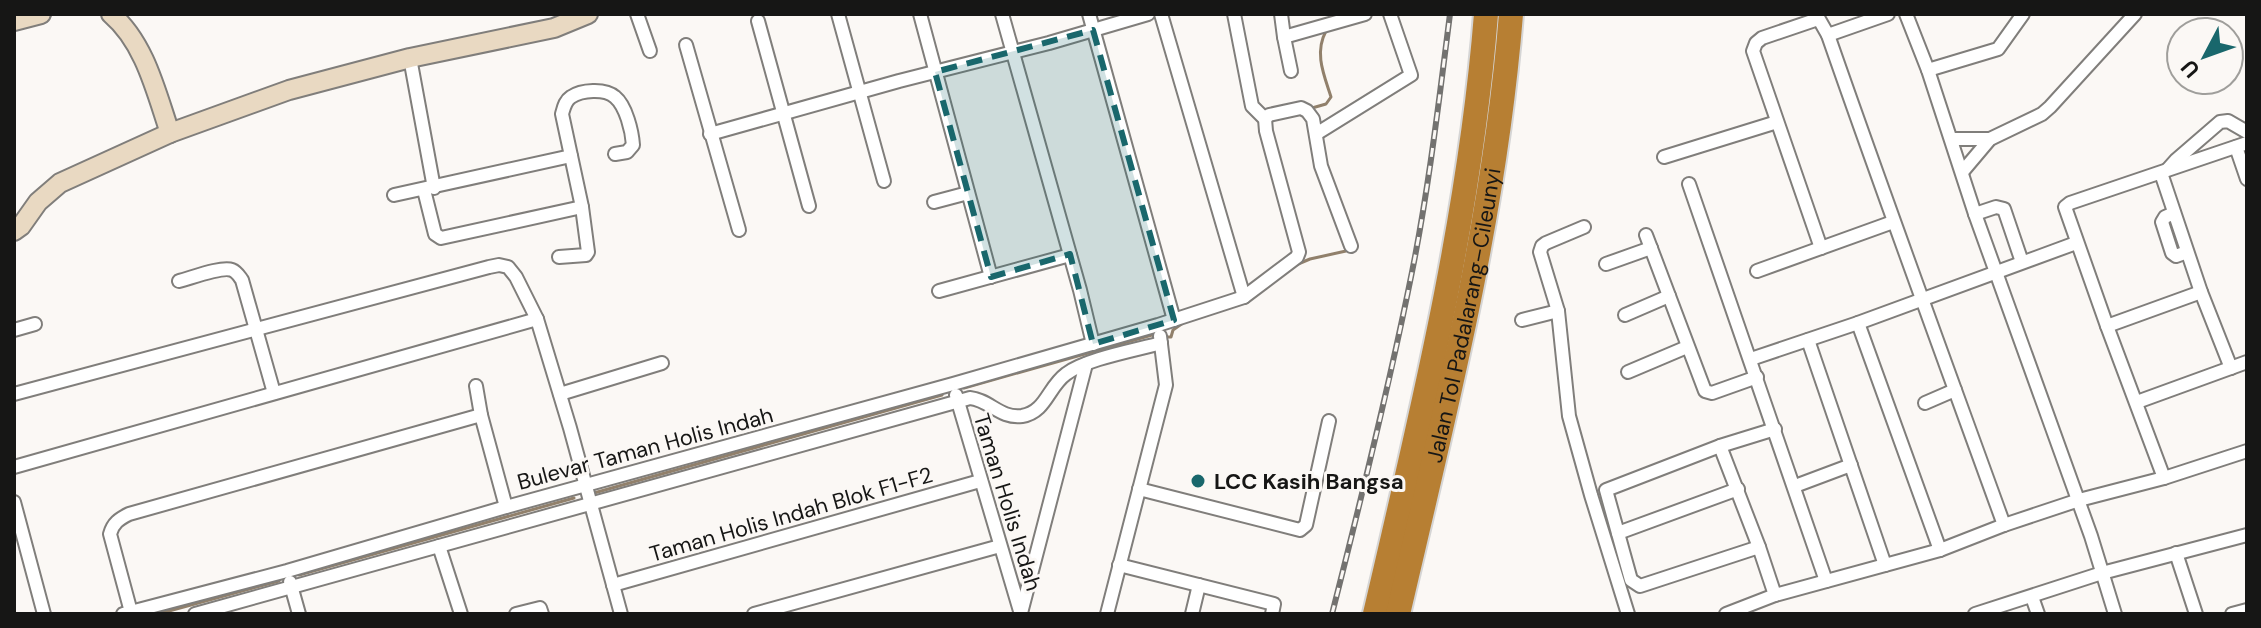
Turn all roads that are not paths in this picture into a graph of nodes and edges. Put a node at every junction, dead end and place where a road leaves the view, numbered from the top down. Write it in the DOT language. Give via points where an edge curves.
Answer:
graph roads {
  1 [pos="41,14"];
  2 [pos="111,14"];
  3 [pos="588,14"];
  4 [pos="637,14"];
  5 [pos="838,14"];
  6 [pos="920,14"];
  7 [pos="1002,14"];
  8 [pos="1089,14"];
  9 [pos="1148,14"];
  10 [pos="1161,14"];
  11 [pos="1234,14"];
  12 [pos="1281,14"];
  13 [pos="1365,14"];
  14 [pos="1390,14"];
  15 [pos="1486,14"];
  16 [pos="1511,14"];
  17 [pos="1888,14"];
  18 [pos="1906,14"];
  19 [pos="2023,14"];
  20 [pos="2135,14"];
  21 [pos="1817,16"];
  22 [pos="14,21"];
  23 [pos="552,21"];
  24 [pos="758,21"];
  25 [pos="1093,30"];
  26 [pos="1828,35"];
  27 [pos="1284,37"];
  28 [pos="686,45"];
  29 [pos="650,51"];
  30 [pos="1012,52"];
  31 [pos="410,58"];
  32 [pos="1928,70"];
  33 [pos="1291,71"];
  34 [pos="935,72"];
  35 [pos="860,92"];
  36 [pos="784,115"];
  37 [pos="1265,119"];
  38 [pos="1777,122"];
  39 [pos="2247,132"];
  40 [pos="170,133"];
  41 [pos="710,134"];
  42 [pos="1316,134"];
  43 [pos="1952,139"];
  44 [pos="1990,139"];
  45 [pos="2241,145"];
  46 [pos="615,154"];
  47 [pos="571,156"];
  48 [pos="1664,157"];
  49 [pos="1963,171"];
  50 [pos="2164,172"];
  51 [pos="2247,179"];
  52 [pos="884,181"];
  53 [pos="1689,184"];
  54 [pos="429,189"];
  55 [pos="968,193"];
  56 [pos="394,195"];
  57 [pos="934,202"];
  58 [pos="809,206"];
  59 [pos="582,207"];
  60 [pos="1975,214"];
  61 [pos="1893,222"];
  62 [pos="1584,227"];
  63 [pos="739,230"];
  64 [pos="14,231"];
  65 [pos="2076,243"];
  66 [pos="1351,246"];
  67 [pos="1821,248"];
  68 [pos="1070,255"];
  69 [pos="559,257"];
  70 [pos="2022,262"];
  71 [pos="1606,264"];
  72 [pos="1757,271"];
  73 [pos="1998,272"];
  74 [pos="991,277"];
  75 [pos="179,281"];
  76 [pos="939,291"];
  77 [pos="2201,292"];
  78 [pos="1669,296"];
  79 [pos="1244,297"];
  80 [pos="1923,299"];
  81 [pos="1558,311"];
  82 [pos="1625,315"];
  83 [pos="537,319"];
  84 [pos="1174,320"];
  85 [pos="1522,320"];
  86 [pos="1858,323"];
  87 [pos="35,324"];
  88 [pos="1158,325"];
  89 [pos="2107,326"];
  90 [pos="256,329"];
  91 [pos="14,330"];
  92 [pos="1808,340"];
  93 [pos="1161,343"];
  94 [pos="1093,344"];
  95 [pos="1687,347"];
  96 [pos="1751,359"];
  97 [pos="2247,362"];
  98 [pos="662,363"];
  99 [pos="1086,364"];
  100 [pos="2231,368"];
  101 [pos="1628,372"];
  102 [pos="1757,377"];
  103 [pos="953,384"];
  104 [pos="476,386"];
  105 [pos="1955,390"];
  106 [pos="274,393"];
  107 [pos="14,394"];
  108 [pos="560,394"];
  109 [pos="957,401"];
  110 [pos="2137,402"];
  111 [pos="1925,403"];
  112 [pos="481,415"];
  113 [pos="1329,421"];
  114 [pos="1775,429"];
  115 [pos="1720,446"];
  116 [pos="2247,449"];
  117 [pos="1851,465"];
  118 [pos="14,467"];
  119 [pos="2164,478"];
  120 [pos="980,481"];
  121 [pos="586,485"];
  122 [pos="1795,486"];
  123 [pos="1139,489"];
  124 [pos="1738,489"];
  125 [pos="1606,490"];
  126 [pos="1591,495"];
  127 [pos="2079,500"];
  128 [pos="14,502"];
  129 [pos="591,504"];
  130 [pos="506,507"];
  131 [pos="2004,525"];
  132 [pos="1618,533"];
  133 [pos="2247,535"];
  134 [pos="439,546"];
  135 [pos="1000,546"];
  136 [pos="1759,547"];
  137 [pos="1940,550"];
  138 [pos="2176,553"];
  139 [pos="1119,565"];
  140 [pos="1885,565"];
  141 [pos="287,571"];
  142 [pos="2102,573"];
  143 [pos="1826,581"];
  144 [pos="613,585"];
  145 [pos="1199,585"];
  146 [pos="291,588"];
  147 [pos="1775,595"];
  148 [pos="2032,597"];
  149 [pos="2247,610"];
  150 [pos="213,612"];
  151 [pos="127,613"];
  152 [pos="44,614"];
  153 [pos="195,614"];
  154 [pos="299,614"];
  155 [pos="461,614"];
  156 [pos="516,614"];
  157 [pos="542,614"];
  158 [pos="621,614"];
  159 [pos="754,614"];
  160 [pos="1021,614"];
  161 [pos="1107,614"];
  162 [pos="1192,614"];
  163 [pos="1272,614"];
  164 [pos="1375,614"];
  165 [pos="1398,614"];
  166 [pos="1628,614"];
  167 [pos="1726,614"];
  168 [pos="1975,614"];
  169 [pos="2038,614"];
  170 [pos="2115,614"];
  171 [pos="2196,614"];
  172 [pos="2232,614"];
  1 -- 22 [label="main road"];
  2 -- 40 [label="main road" via="145,63"];
  3 -- 23 [label="main road"];
  4 -- 29 [label="street"];
  5 -- 35 [label="street"];
  6 -- 34 [label="street"];
  7 -- 30 [label="street"];
  8 -- 25 [label="street"];
  9 -- 25 [label="street"];
  10 -- 79 [label="street"];
  11 -- 37 [label="street" via="1252,106"];
  12 -- 27 [label="street"];
  13 -- 27 [label="street"];
  14 -- 42 [label="street" via="1411,75"];
  15 -- 164 [label="highway, Jalan Tol Padalarang–Cileunyi" via="1471,154 1446,294"];
  16 -- 165 [label="highway, Jalan Tol Padalarang–Cileunyi" via="1491,189"];
  17 -- 26 [label="street"];
  18 -- 32 [label="street"];
  19 -- 32 [label="street" via="1998,49"];
  20 -- 44 [label="street" via="2042,114"];
  21 -- 26 [label="street"];
  21 -- 38 [label="street" via="1762,38 1754,47"];
  23 -- 31 [label="main road"];
  24 -- 36 [label="street"];
  25 -- 30 [label="street"];
  25 -- 84 [label="street"];
  26 -- 61 [label="street"];
  27 -- 33 [label="street"];
  28 -- 41 [label="street"];
  30 -- 34 [label="street"];
  30 -- 68 [label="street"];
  31 -- 40 [label="main road" via="268,97"];
  31 -- 54 [label="street"];
  32 -- 43 [label="street"];
  34 -- 35 [label="street"];
  34 -- 55 [label="street"];
  35 -- 36 [label="street"];
  35 -- 52 [label="street"];
  36 -- 41 [label="street"];
  36 -- 58 [label="street"];
  37 -- 42 [label="street" via="1304,108"];
  37 -- 79 [label="street, Bulevar Taman Holis Indah" via="1299,252"];
  38 -- 48 [label="street"];
  38 -- 67 [label="street"];
  39 -- 50 [label="street" via="2220,122"];
  40 -- 64 [label="main road" via="60,183"];
  41 -- 63 [label="street"];
  42 -- 66 [label="street" via="1321,166"];
  43 -- 44 [label="street"];
  43 -- 49 [label="street"];
  44 -- 49 [label="street"];
  45 -- 50 [label="street"];
  45 -- 51 [label="street"];
  46 -- 47 [label="street" via="631,149 633,139 619,101 612,93 596,91 575,95 564,105"];
  47 -- 54 [label="street"];
  47 -- 59 [label="street"];
  49 -- 60 [label="street"];
  50 -- 65 [label="street" via="2068,204 2065,210"];
  50 -- 77 [label="street" via="2174,213 2162,222 2172,253 2187,252"];
  53 -- 96 [label="street"];
  54 -- 56 [label="street"];
  54 -- 59 [label="street" via="435,234 441,238"];
  55 -- 57 [label="street"];
  55 -- 74 [label="street"];
  59 -- 69 [label="street" via="588,254"];
  60 -- 70 [label="street" via="2004,209"];
  60 -- 73 [label="street"];
  61 -- 67 [label="street"];
  61 -- 80 [label="street"];
  62 -- 81 [label="street" via="1546,243 1540,252"];
  65 -- 70 [label="street"];
  65 -- 89 [label="street"];
  67 -- 72 [label="street"];
  68 -- 74 [label="street"];
  68 -- 94 [label="street"];
  70 -- 73 [label="street"];
  71 -- 78 [label="street" via="1649,242"];
  73 -- 80 [label="street"];
  73 -- 127 [label="street"];
  74 -- 76 [label="street"];
  75 -- 90 [label="street" via="222,270 236,272"];
  77 -- 89 [label="street"];
  77 -- 100 [label="street"];
  78 -- 82 [label="street"];
  78 -- 95 [label="street"];
  79 -- 84 [label="street, Bulevar Taman Holis Indah"];
  80 -- 86 [label="street"];
  80 -- 105 [label="street"];
  81 -- 85 [label="street"];
  81 -- 126 [label="street" via="1569,416"];
  83 -- 90 [label="street" via="516,277 499,265"];
  83 -- 106 [label="street"];
  83 -- 108 [label="street"];
  84 -- 88 [label="street, Bulevar Taman Holis Indah"];
  86 -- 92 [label="street"];
  86 -- 137 [label="street"];
  87 -- 91 [label="street"];
  88 -- 93 [label="street"];
  88 -- 94 [label="street, Bulevar Taman Holis Indah"];
  89 -- 110 [label="street"];
  90 -- 106 [label="street"];
  90 -- 107 [label="street"];
  92 -- 96 [label="street"];
  92 -- 117 [label="street"];
  93 -- 99 [label="street, Bulevar Taman Holis Indah"];
  93 -- 123 [label="street" via="1166,385"];
  94 -- 103 [label="street, Bulevar Taman Holis Indah"];
  95 -- 101 [label="street"];
  95 -- 102 [label="street" via="1707,393"];
  96 -- 102 [label="street"];
  97 -- 100 [label="street"];
  98 -- 108 [label="street"];
  99 -- 109 [label="street, Bulevar Taman Holis Indah" via="1064,375 1044,403 1025,415 1005,415 977,398"];
  99 -- 160 [label="street"];
  100 -- 110 [label="street"];
  102 -- 114 [label="street"];
  103 -- 109 [label="street, Taman Holis Indah"];
  103 -- 121 [label="street, Bulevar Taman Holis Indah"];
  104 -- 112 [label="street"];
  105 -- 111 [label="street"];
  105 -- 131 [label="street"];
  106 -- 118 [label="street"];
  108 -- 121 [label="street"];
  109 -- 120 [label="street, Taman Holis Indah"];
  109 -- 129 [label="street, Bulevar Taman Holis Indah"];
  110 -- 119 [label="street"];
  112 -- 130 [label="street"];
  112 -- 151 [label="street" via="118,519 110,534"];
  113 -- 123 [label="street" via="1306,525 1300,530"];
  114 -- 115 [label="street"];
  114 -- 122 [label="street"];
  115 -- 124 [label="street"];
  115 -- 125 [label="street"];
  116 -- 119 [label="street"];
  117 -- 122 [label="street"];
  117 -- 140 [label="street"];
  119 -- 127 [label="street"];
  120 -- 135 [label="street, Taman Holis Indah"];
  120 -- 144 [label="street, Taman Holis Indah Blok F1-F2"];
  121 -- 129 [label="street"];
  121 -- 130 [label="street, Bulevar Taman Holis Indah"];
  122 -- 143 [label="street"];
  123 -- 139 [label="street"];
  124 -- 132 [label="street"];
  124 -- 136 [label="street"];
  125 -- 126 [label="street"];
  125 -- 132 [label="street"];
  126 -- 166 [label="street"];
  127 -- 131 [label="street"];
  127 -- 142 [label="street"];
  128 -- 152 [label="street"];
  129 -- 134 [label="street, Bulevar Taman Holis Indah"];
  129 -- 144 [label="street"];
  130 -- 141 [label="street, Bulevar Taman Holis Indah"];
  131 -- 137 [label="street"];
  132 -- 136 [label="street" via="1631,580 1640,586"];
  133 -- 138 [label="street"];
  134 -- 146 [label="street, Bulevar Taman Holis Indah"];
  134 -- 155 [label="street"];
  135 -- 159 [label="street"];
  135 -- 160 [label="street, Taman Holis Indah"];
  136 -- 147 [label="street"];
  137 -- 140 [label="street"];
  138 -- 142 [label="street"];
  138 -- 171 [label="street"];
  139 -- 145 [label="street"];
  139 -- 161 [label="street"];
  140 -- 143 [label="street"];
  141 -- 146 [label="street"];
  141 -- 151 [label="street, Bulevar Taman Holis Indah"];
  142 -- 148 [label="street"];
  142 -- 170 [label="street"];
  143 -- 147 [label="street"];
  144 -- 158 [label="street"];
  145 -- 162 [label="street"];
  145 -- 163 [label="street" via="1274,604"];
  146 -- 150 [label="street, Bulevar Taman Holis Indah"];
  146 -- 154 [label="street"];
  147 -- 167 [label="street"];
  148 -- 168 [label="street"];
  148 -- 169 [label="street"];
  149 -- 172 [label="street"];
  150 -- 153 [label="street, Bulevar Taman Holis Indah"];
  156 -- 157 [label="street" via="540,608"];
}
